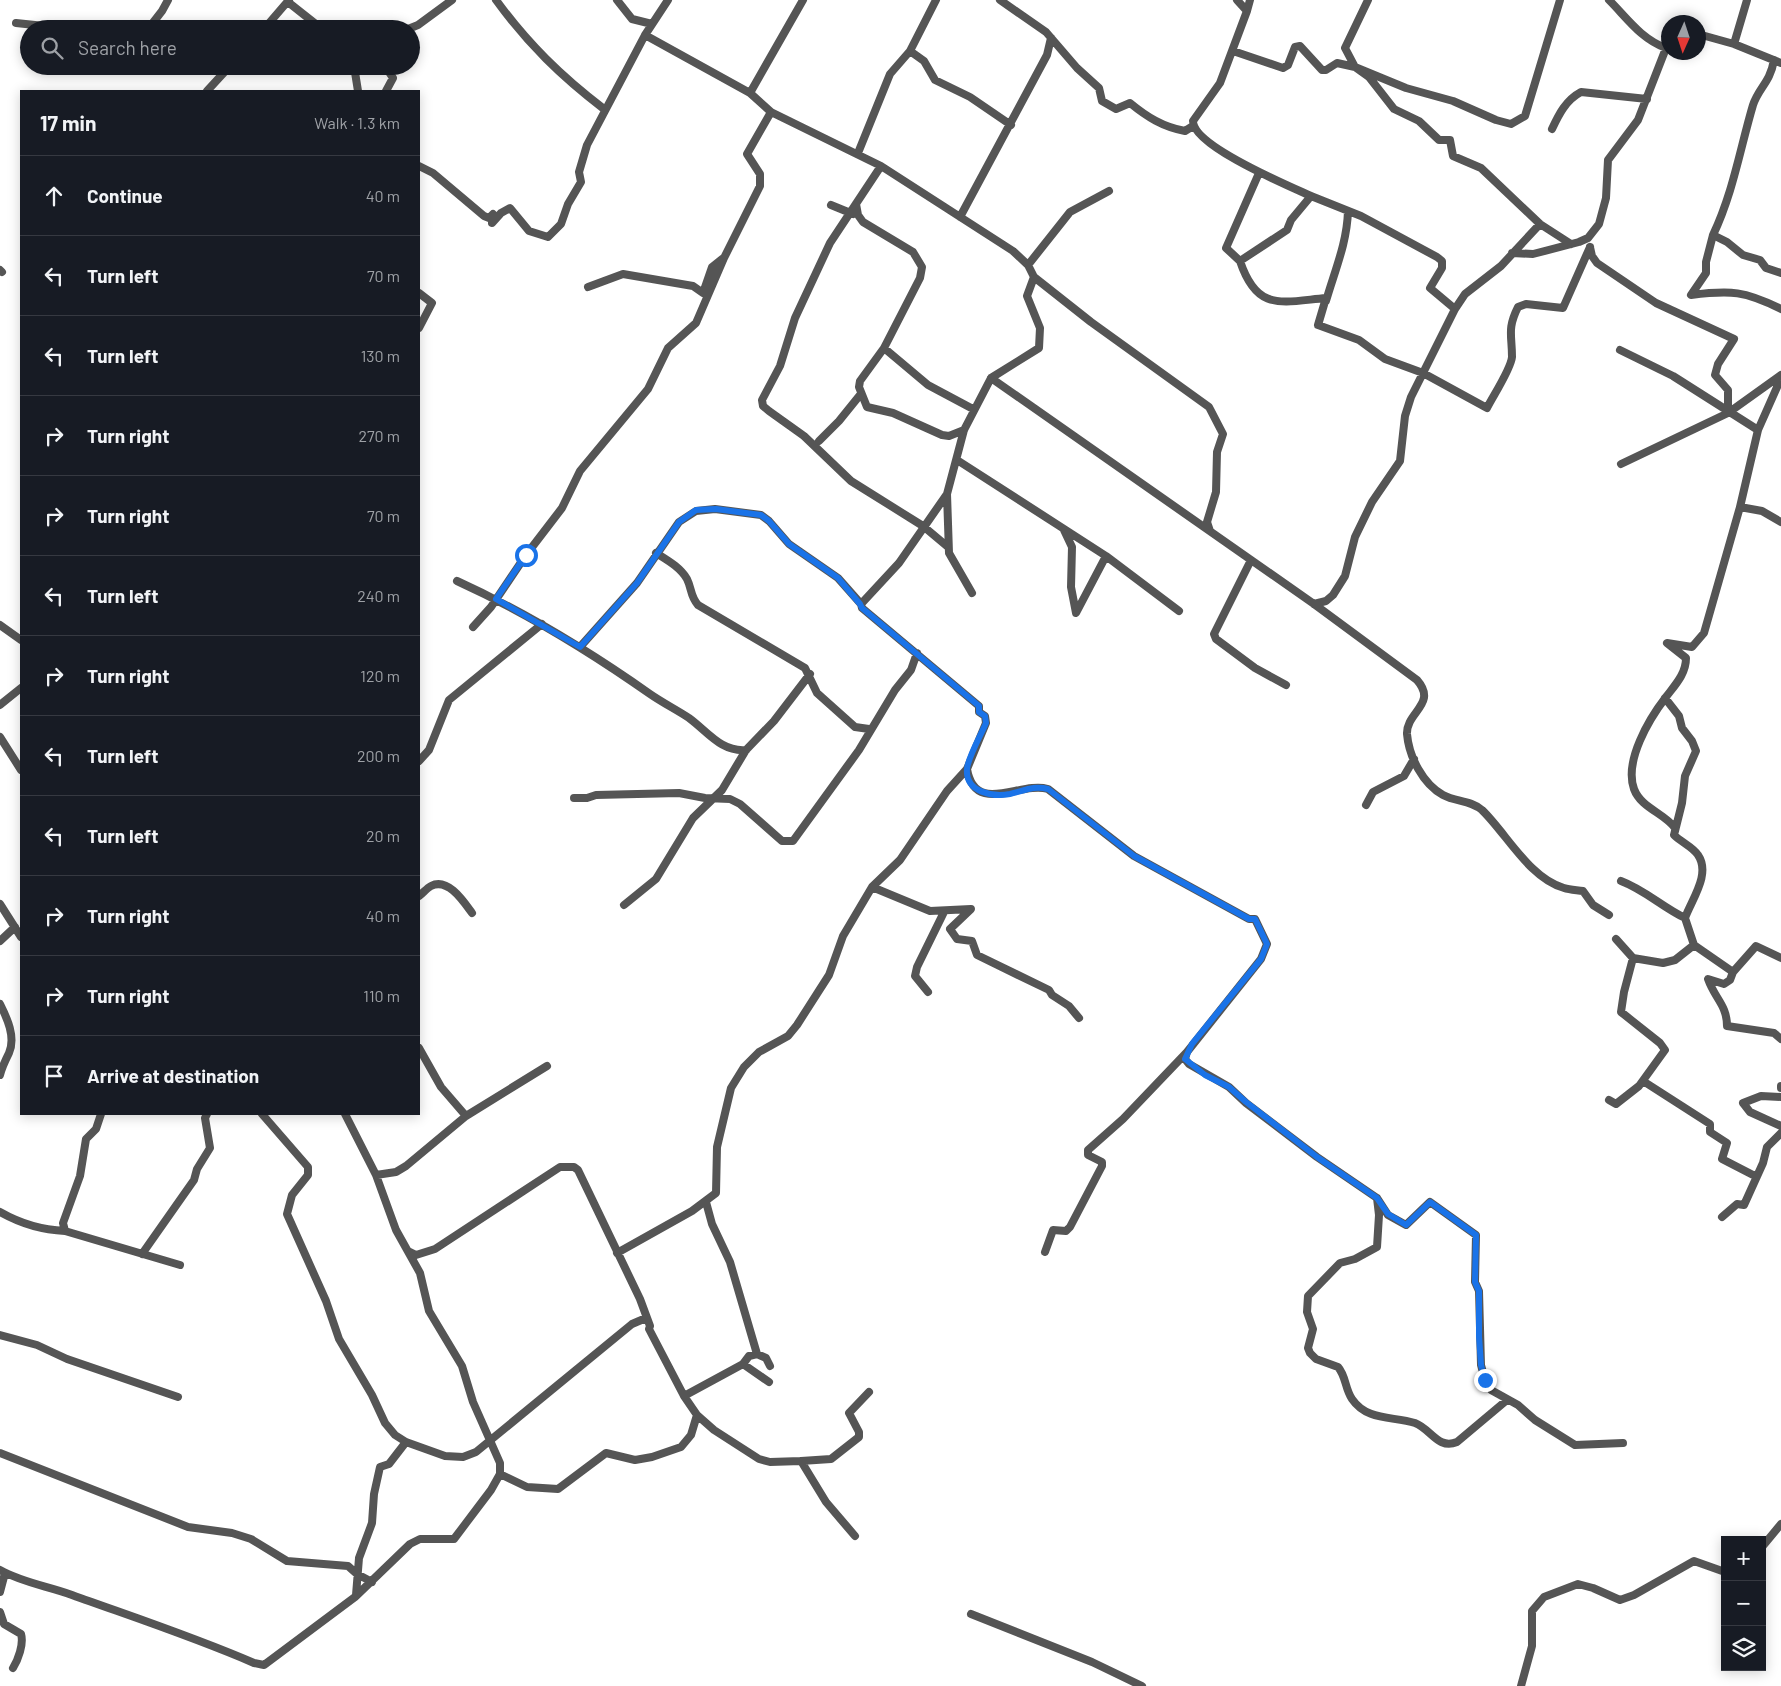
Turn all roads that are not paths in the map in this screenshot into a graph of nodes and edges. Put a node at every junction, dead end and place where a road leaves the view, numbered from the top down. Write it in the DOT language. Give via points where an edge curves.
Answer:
graph roads {
  1 [pos="168,0"];
  2 [pos="452,0"];
  3 [pos="496,0"];
  4 [pos="617,0"];
  5 [pos="668,0"];
  6 [pos="804,0"];
  7 [pos="936,0"];
  8 [pos="1000,0"];
  9 [pos="1237,0"];
  10 [pos="1250,0"];
  11 [pos="1368,0"];
  12 [pos="1560,0"];
  13 [pos="1609,0"];
  14 [pos="1747,0"];
  15 [pos="289,1"];
  16 [pos="1247,11"];
  17 [pos="155,20"];
  18 [pos="272,20"];
  19 [pos="311,20"];
  20 [pos="16,23"];
  21 [pos="20,23"];
  22 [pos="420,24"];
  23 [pos="652,24"];
  24 [pos="645,35"];
  25 [pos="1706,36"];
  26 [pos="1051,38"];
  27 [pos="1661,44"];
  28 [pos="1734,44"];
  29 [pos="1233,50"];
  30 [pos="910,51"];
  31 [pos="1661,60"];
  32 [pos="1778,62"];
  33 [pos="1355,67"];
  34 [pos="222,75"];
  35 [pos="355,75"];
  36 [pos="391,75"];
  37 [pos="208,90"];
  38 [pos="358,90"];
  39 [pos="387,90"];
  40 [pos="750,93"];
  41 [pos="1647,99"];
  42 [pos="604,109"];
  43 [pos="771,112"];
  44 [pos="1011,125"];
  45 [pos="1193,126"];
  46 [pos="1552,129"];
  47 [pos="858,154"];
  48 [pos="420,166"];
  49 [pos="881,166"];
  50 [pos="1259,173"];
  51 [pos="1109,190"];
  52 [pos="1311,196"];
  53 [pos="856,204"];
  54 [pos="831,205"];
  55 [pos="1348,211"];
  56 [pos="849,214"];
  57 [pos="858,215"];
  58 [pos="960,217"];
  59 [pos="1540,224"];
  60 [pos="1713,235"];
  61 [pos="1588,238"];
  62 [pos="1571,244"];
  63 [pos="1590,247"];
  64 [pos="1512,254"];
  65 [pos="724,258"];
  66 [pos="1240,261"];
  67 [pos="1028,266"];
  68 [pos="1781,273"];
  69 [pos="1034,277"];
  70 [pos="588,287"];
  71 [pos="420,294"];
  72 [pos="1456,309"];
  73 [pos="1781,310"];
  74 [pos="1318,325"];
  75 [pos="420,326"];
  76 [pos="884,348"];
  77 [pos="1620,350"];
  78 [pos="1423,373"];
  79 [pos="1781,377"];
  80 [pos="991,378"];
  81 [pos="860,396"];
  82 [pos="973,409"];
  83 [pos="1728,413"];
  84 [pos="964,430"];
  85 [pos="1758,430"];
  86 [pos="819,440"];
  87 [pos="957,460"];
  88 [pos="1620,464"];
  89 [pos="946,494"];
  90 [pos="1740,507"];
  91 [pos="1781,522"];
  92 [pos="923,526"];
  93 [pos="1064,530"];
  94 [pos="1210,531"];
  95 [pos="948,547"];
  96 [pos="656,553"];
  97 [pos="1106,556"];
  98 [pos="1251,560"];
  99 [pos="457,581"];
  100 [pos="972,593"];
  101 [pos="496,599"];
  102 [pos="860,604"];
  103 [pos="1314,604"];
  104 [pos="1179,611"];
  105 [pos="542,624"];
  106 [pos="0,625"];
  107 [pos="473,627"];
  108 [pos="20,639"];
  109 [pos="580,647"];
  110 [pos="917,653"];
  111 [pos="810,674"];
  112 [pos="1286,685"];
  113 [pos="20,689"];
  114 [pos="1665,698"];
  115 [pos="0,705"];
  116 [pos="869,729"];
  117 [pos="0,737"];
  118 [pos="746,750"];
  119 [pos="1414,759"];
  120 [pos="420,760"];
  121 [pos="20,768"];
  122 [pos="967,770"];
  123 [pos="574,798"];
  124 [pos="715,798"];
  125 [pos="1366,805"];
  126 [pos="1675,828"];
  127 [pos="1621,880"];
  128 [pos="872,887"];
  129 [pos="420,895"];
  130 [pos="0,904"];
  131 [pos="624,905"];
  132 [pos="944,912"];
  133 [pos="472,913"];
  134 [pos="1609,916"];
  135 [pos="1685,918"];
  136 [pos="15,927"];
  137 [pos="20,935"];
  138 [pos="1616,938"];
  139 [pos="0,941"];
  140 [pos="1694,945"];
  141 [pos="1633,958"];
  142 [pos="1781,958"];
  143 [pos="1733,972"];
  144 [pos="928,992"];
  145 [pos="0,1004"];
  146 [pos="1079,1018"];
  147 [pos="1781,1040"];
  148 [pos="420,1050"];
  149 [pos="1187,1052"];
  150 [pos="547,1066"];
  151 [pos="0,1075"];
  152 [pos="1643,1081"];
  153 [pos="1781,1097"];
  154 [pos="1609,1100"];
  155 [pos="101,1115"];
  156 [pos="206,1115"];
  157 [pos="263,1115"];
  158 [pos="346,1115"];
  159 [pos="466,1116"];
  160 [pos="1781,1126"];
  161 [pos="1781,1133"];
  162 [pos="376,1175"];
  163 [pos="1755,1176"];
  164 [pos="1377,1198"];
  165 [pos="706,1202"];
  166 [pos="0,1212"];
  167 [pos="1722,1217"];
  168 [pos="65,1231"];
  169 [pos="408,1251"];
  170 [pos="1045,1252"];
  171 [pos="142,1254"];
  172 [pos="617,1254"];
  173 [pos="180,1265"];
  174 [pos="646,1318"];
  175 [pos="0,1335"];
  176 [pos="757,1354"];
  177 [pos="743,1364"];
  178 [pos="770,1366"];
  179 [pos="769,1382"];
  180 [pos="868,1392"];
  181 [pos="178,1396"];
  182 [pos="684,1396"];
  183 [pos="1507,1400"];
  184 [pos="697,1415"];
  185 [pos="490,1439"];
  186 [pos="406,1442"];
  187 [pos="1623,1443"];
  188 [pos="0,1453"];
  189 [pos="801,1461"];
  190 [pos="500,1474"];
  191 [pos="1781,1524"];
  192 [pos="855,1536"];
  193 [pos="1766,1542"];
  194 [pos="1721,1571"];
  195 [pos="2,1572"];
  196 [pos="357,1574"];
  197 [pos="372,1582"];
  198 [pos="0,1592"];
  199 [pos="355,1597"];
  200 [pos="0,1612"];
  201 [pos="971,1614"];
  202 [pos="13,1668"];
  203 [pos="1129,1683"];
  204 [pos="1142,1686"];
  205 [pos="1521,1686"];
  1 -- 17 [label="street"];
  2 -- 22 [label="street"];
  3 -- 42 [label="street" via="520,34 550,65"];
  4 -- 23 [label="street" via="632,19"];
  5 -- 23 [label="street"];
  6 -- 40 [label="street"];
  7 -- 30 [label="street"];
  8 -- 26 [label="street"];
  9 -- 16 [label="street"];
  10 -- 16 [label="street"];
  11 -- 33 [label="street" via="1345,48"];
  12 -- 33 [label="street" via="1525,116 1511,124"];
  13 -- 27 [label="street" via="1644,37"];
  14 -- 28 [label="street"];
  15 -- 18 [label="street"];
  15 -- 19 [label="street"];
  16 -- 29 [label="street"];
  20 -- 21 [label="street"];
  23 -- 24 [label="street"];
  24 -- 40 [label="street"];
  24 -- 42 [label="street"];
  25 -- 28 [label="street"];
  26 -- 44 [label="street" via="1047,55"];
  26 -- 45 [label="street" via="1099,88 1102,100 1116,109 1130,103 1149,118 1172,129 1185,131"];
  28 -- 32 [label="street"];
  29 -- 33 [label="street" via="1283,68 1288,65 1295,47 1300,46 1322,70 1337,63"];
  29 -- 45 [label="street" via="1220,84 1193,121"];
  30 -- 44 [label="street" via="924,61 936,80 970,97"];
  30 -- 47 [label="street" via="890,74"];
  31 -- 41 [label="street"];
  32 -- 60 [label="street" via="1754,104 1735,177"];
  33 -- 59 [label="street" via="1369,77 1394,109 1419,121 1439,140 1450,140 1453,156 1481,168"];
  34 -- 37 [label="street"];
  35 -- 38 [label="street"];
  36 -- 39 [label="street" via="393,78"];
  40 -- 43 [label="street"];
  41 -- 46 [label="street" via="1581,92 1561,110"];
  41 -- 61 [label="street" via="1632,130 1608,160 1602,216"];
  42 -- 48 [label="street" via="587,145 580,172 581,182 561,224 548,238 529,231 510,208 492,223 493,214 489,218 484,216 434,173"];
  43 -- 47 [label="street"];
  43 -- 65 [label="street" via="747,154 760,174 760,186"];
  44 -- 58 [label="street"];
  45 -- 50 [label="street" via="1202,139"];
  47 -- 49 [label="street"];
  49 -- 53 [label="street"];
  49 -- 58 [label="street"];
  50 -- 52 [label="street"];
  50 -- 66 [label="street" via="1226,248"];
  51 -- 67 [label="street" via="1070,212"];
  52 -- 55 [label="street"];
  52 -- 66 [label="street" via="1287,230"];
  53 -- 56 [label="street"];
  53 -- 57 [label="street"];
  54 -- 56 [label="street"];
  55 -- 72 [label="street" via="1442,261 1442,268 1430,288"];
  55 -- 74 [label="street" via="1342,253"];
  56 -- 57 [label="street"];
  56 -- 92 [label="street" via="830,244 795,318 780,366 762,400 763,406 804,436 859,487"];
  57 -- 76 [label="street" via="871,228 913,252 922,267 920,278"];
  58 -- 67 [label="street" via="1013,251"];
  59 -- 62 [label="street"];
  59 -- 64 [label="street"];
  60 -- 68 [label="street" via="1743,255 1760,260 1766,268"];
  60 -- 73 [label="street" via="1706,273 1691,295 1741,292"];
  61 -- 62 [label="street"];
  61 -- 63 [label="street"];
  62 -- 64 [label="street" via="1533,254"];
  63 -- 78 [label="street" via="1562,308 1526,304 1518,307 1511,321 1512,359 1487,408"];
  63 -- 83 [label="street" via="1597,263 1656,303 1734,339 1715,375 1728,390"];
  64 -- 72 [label="street" via="1486,280 1465,294"];
  65 -- 70 [label="street" via="712,267 703,293 693,286 623,274"];
  65 -- 101 [label="street" via="696,323 668,348 648,389 580,471 562,508"];
  66 -- 74 [label="street" via="1246,278 1263,298 1275,302 1326,298"];
  67 -- 69 [label="street"];
  69 -- 80 [label="street" via="1027,296 1040,328 1039,348"];
  69 -- 94 [label="street" via="1209,407 1223,434 1217,452 1216,492 1206,522"];
  71 -- 75 [label="street" via="432,303"];
  72 -- 78 [label="street"];
  74 -- 78 [label="street" via="1359,340 1385,359"];
  76 -- 81 [label="street" via="860,381"];
  76 -- 82 [label="street" via="928,386"];
  77 -- 83 [label="street" via="1673,376"];
  78 -- 103 [label="street" via="1405,416 1400,461 1372,502 1355,537 1340,585 1326,601"];
  79 -- 83 [label="street"];
  79 -- 85 [label="street"];
  80 -- 82 [label="street"];
  80 -- 94 [label="street"];
  81 -- 84 [label="street" via="867,408 893,413 942,435 949,436"];
  81 -- 86 [label="street"];
  82 -- 84 [label="street"];
  83 -- 85 [label="street"];
  83 -- 88 [label="street"];
  84 -- 87 [label="street"];
  85 -- 90 [label="street"];
  87 -- 89 [label="street"];
  87 -- 93 [label="street"];
  89 -- 92 [label="street"];
  89 -- 95 [label="street"];
  90 -- 91 [label="street" via="1762,512"];
  90 -- 114 [label="street" via="1704,633 1692,646 1667,643 1686,658 1686,668"];
  92 -- 95 [label="street"];
  92 -- 102 [label="street" via="899,563"];
  93 -- 97 [label="street"];
  93 -- 97 [label="street" via="1072,547 1070,587 1076,613"];
  94 -- 98 [label="street"];
  95 -- 100 [label="street"];
  96 -- 102 [label="street" via="679,522 696,510 716,509 761,515 789,544 838,578"];
  96 -- 109 [label="street" via="637,583"];
  96 -- 111 [label="street" via="686,577 692,599 698,605 792,659"];
  97 -- 104 [label="street"];
  98 -- 103 [label="street"];
  98 -- 112 [label="street" via="1214,634 1216,639 1255,668"];
  99 -- 101 [label="street"];
  101 -- 105 [label="street"];
  101 -- 107 [label="street"];
  102 -- 110 [label="street"];
  103 -- 119 [label="street" via="1423,686 1424,698 1407,734"];
  105 -- 109 [label="street"];
  105 -- 120 [label="street" via="448,700 429,750"];
  106 -- 108 [label="street"];
  109 -- 118 [label="street" via="686,716 725,748"];
  110 -- 116 [label="street" via="911,670"];
  110 -- 122 [label="street" via="979,706 979,712 985,716 986,723"];
  111 -- 116 [label="street" via="817,693 855,727"];
  111 -- 118 [label="street" via="774,721"];
  113 -- 115 [label="street"];
  114 -- 126 [label="street" via="1679,716 1682,728 1696,751 1685,776"];
  114 -- 126 [label="street" via="1634,755 1634,789 1648,807"];
  116 -- 124 [label="street" via="859,750 793,841 782,841 735,802"];
  117 -- 121 [label="street"];
  118 -- 124 [label="street"];
  119 -- 125 [label="street" via="1404,776 1373,792"];
  119 -- 134 [label="street" via="1428,782 1444,795 1467,801 1483,811 1535,870 1564,888 1583,891 1593,905"];
  122 -- 128 [label="street" via="947,791 900,860"];
  122 -- 149 [label="street" via="969,782 975,789 988,794 1010,794 1038,786 1048,789 1134,856 1249,919 1255,919 1267,944 1261,959"];
  123 -- 124 [label="street" via="596,794 679,792"];
  124 -- 131 [label="street" via="693,818 656,879"];
  126 -- 135 [label="street" via="1674,835 1698,854 1703,864 1702,880"];
  127 -- 135 [label="street" via="1641,888"];
  128 -- 132 [label="street" via="918,908"];
  128 -- 165 [label="street" via="839,944 829,975 797,1025 788,1036 759,1052 744,1067 731,1088 717,1147 716,1193"];
  129 -- 133 [label="street" via="432,885 441,885 455,892"];
  130 -- 136 [label="street"];
  132 -- 144 [label="street" via="915,976"];
  132 -- 146 [label="street" via="971,909 950,929 957,939 972,941 977,955 1049,990"];
  135 -- 140 [label="street"];
  136 -- 137 [label="street"];
  136 -- 139 [label="street"];
  138 -- 141 [label="street"];
  140 -- 141 [label="street" via="1675,960 1663,963"];
  140 -- 143 [label="street"];
  141 -- 152 [label="street" via="1621,1012 1665,1050"];
  142 -- 143 [label="street" via="1756,946"];
  143 -- 147 [label="street" via="1724,984 1708,979 1727,1013 1727,1026 1774,1033"];
  145 -- 151 [label="street" via="11,1034 9,1053"];
  148 -- 159 [label="street" via="441,1087"];
  149 -- 164 [label="street" via="1185,1059 1189,1064 1229,1087 1317,1157"];
  149 -- 170 [label="street" via="1123,1119 1088,1150 1088,1155 1102,1162 1102,1166 1070,1227 1066,1231 1053,1230"];
  150 -- 159 [label="street"];
  152 -- 154 [label="street" via="1616,1104"];
  152 -- 163 [label="street" via="1710,1124 1710,1132 1727,1143 1722,1159"];
  153 -- 160 [label="street" via="1761,1096 1743,1103 1750,1112"];
  155 -- 168 [label="street" via="96,1129 86,1139 80,1176 63,1223"];
  156 -- 171 [label="street" via="210,1148 194,1180"];
  157 -- 186 [label="street" via="308,1167 308,1175 292,1195 287,1214 326,1301 339,1339 385,1423"];
  158 -- 162 [label="street"];
  159 -- 162 [label="street" via="406,1166 396,1172"];
  161 -- 163 [label="street" via="1767,1147"];
  162 -- 169 [label="street" via="396,1230"];
  163 -- 167 [label="street" via="1744,1205 1738,1204"];
  164 -- 183 [label="street" via="1388,1214 1406,1225 1430,1202 1476,1235 1475,1282 1479,1291 1481,1365 1491,1390"];
  164 -- 183 [label="street" via="1377,1247 1340,1263 1308,1296 1313,1329 1308,1348 1310,1353 1316,1359 1338,1367 1352,1398 1364,1410 1373,1416 1416,1424 1440,1443 1449,1445 1457,1442"];
  165 -- 172 [label="street"];
  165 -- 176 [label="street" via="712,1224 730,1262"];
  166 -- 168 [label="street" via="16,1221"];
  168 -- 171 [label="street"];
  169 -- 172 [label="street" via="416,1254 435,1249 560,1167 567,1166 578,1170"];
  169 -- 185 [label="street" via="420,1273 429,1311 462,1366 472,1402"];
  171 -- 173 [label="street"];
  172 -- 174 [label="street"];
  174 -- 182 [label="street"];
  174 -- 185 [label="street" via="632,1324"];
  175 -- 181 [label="street"];
  176 -- 177 [label="street" via="749,1356"];
  176 -- 178 [label="street" via="766,1358"];
  177 -- 179 [label="street"];
  177 -- 182 [label="street"];
  180 -- 189 [label="street" via="849,1413 859,1437 831,1458"];
  182 -- 184 [label="street"];
  183 -- 187 [label="street" via="1575,1445"];
  184 -- 189 [label="street" via="759,1459"];
  184 -- 190 [label="street" via="691,1435 681,1447 635,1460 606,1453 558,1489 527,1487"];
  185 -- 186 [label="street" via="476,1452 463,1457 445,1456"];
  185 -- 190 [label="street" via="500,1463"];
  186 -- 196 [label="street" via="389,1464 380,1467 372,1523 358,1558"];
  188 -- 196 [label="street" via="188,1527 251,1539 287,1561 348,1566"];
  189 -- 192 [label="street" via="826,1502"];
  190 -- 197 [label="street" via="492,1490 454,1539 420,1539 410,1544"];
  191 -- 193 [label="street"];
  194 -- 205 [label="street" via="1694,1561 1634,1596 1620,1600 1578,1584 1544,1596 1532,1611 1532,1646"];
  195 -- 198 [label="street"];
  195 -- 199 [label="street" via="264,1665"];
  196 -- 197 [label="street"];
  196 -- 199 [label="street"];
  197 -- 199 [label="street"];
  200 -- 202 [label="street" via="4,1624 23,1638"];
  201 -- 203 [label="street" via="1033,1638"];
  203 -- 204 [label="street"];
}
